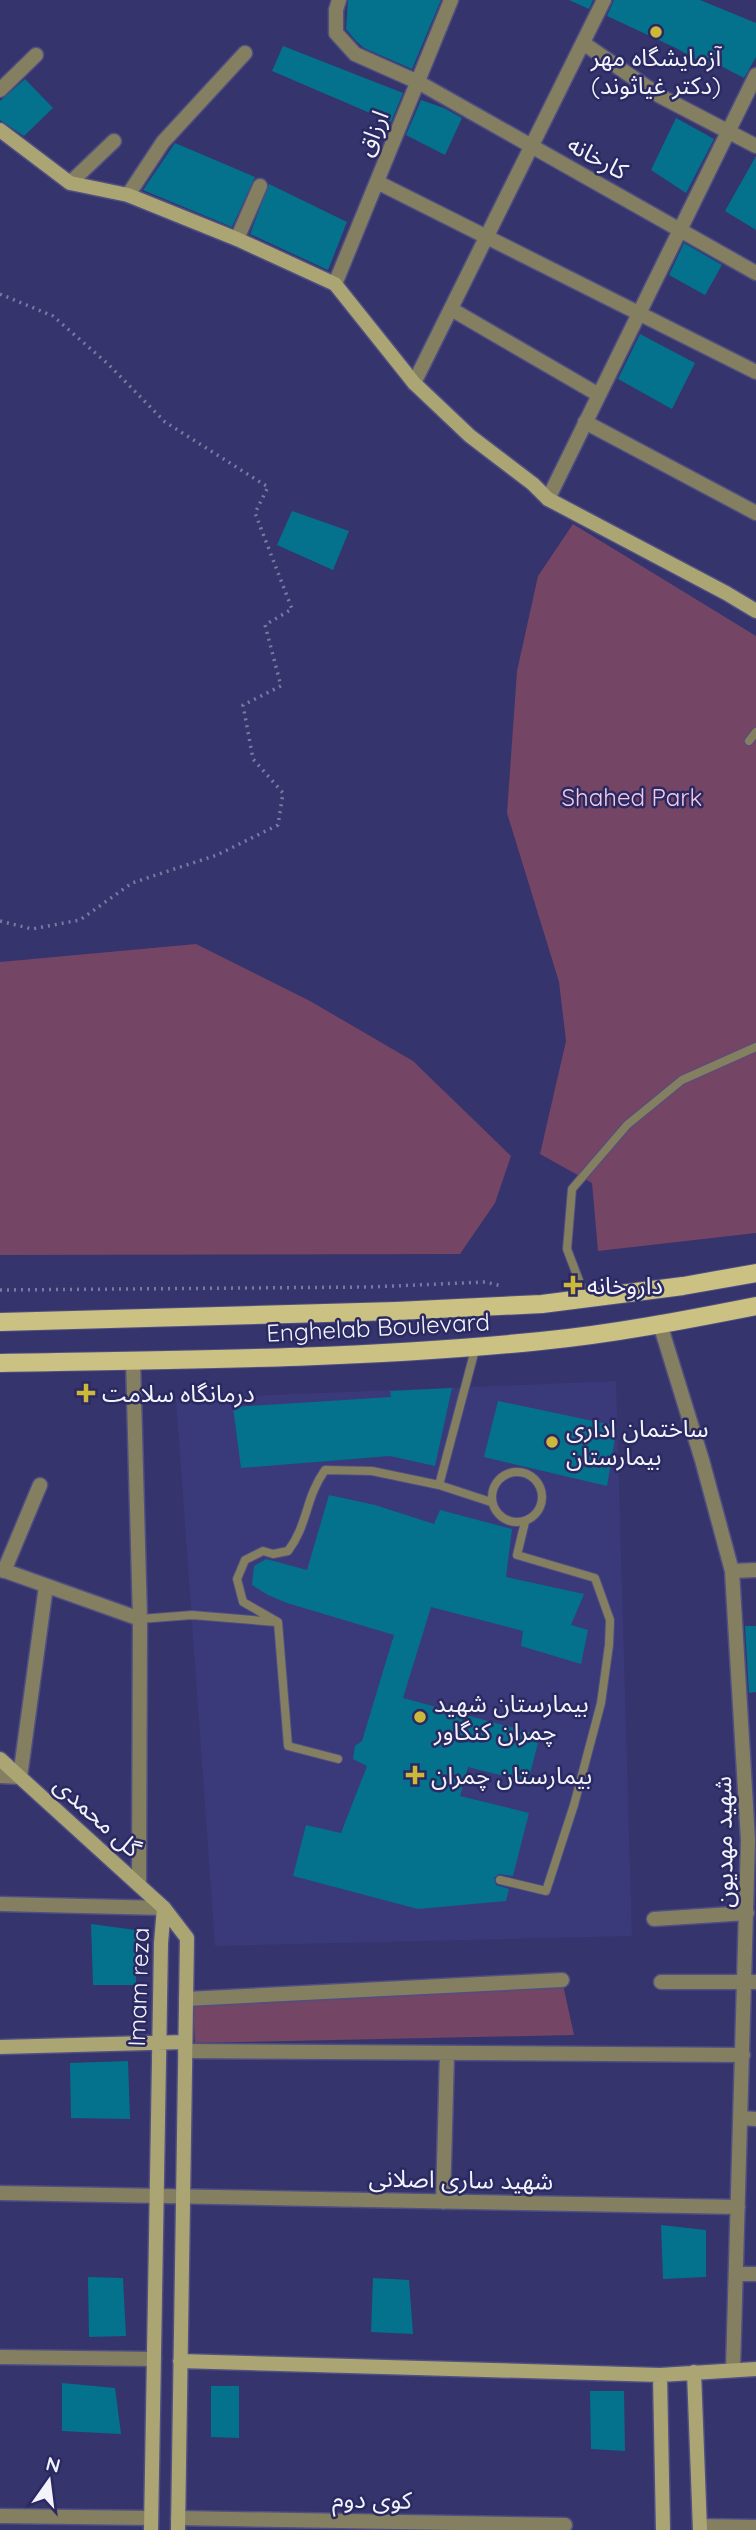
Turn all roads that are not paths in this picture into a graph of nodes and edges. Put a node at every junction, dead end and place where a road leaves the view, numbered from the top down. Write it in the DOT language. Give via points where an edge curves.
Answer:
graph roads {
  1 [pos="322,0"];
  2 [pos="451,0"];
  3 [pos="604,0"];
  4 [pos="337,5"];
  5 [pos="583,43"];
  6 [pos="245,53"];
  7 [pos="36,55"];
  8 [pos="756,75"];
  9 [pos="418,82"];
  10 [pos="0,90"];
  11 [pos="0,130"];
  12 [pos="728,132"];
  13 [pos="114,141"];
  14 [pos="532,146"];
  15 [pos="756,146"];
  16 [pos="377,182"];
  17 [pos="70,183"];
  18 [pos="260,186"];
  19 [pos="128,195"];
  20 [pos="680,230"];
  21 [pos="487,237"];
  22 [pos="237,240"];
  23 [pos="756,273"];
  24 [pos="335,284"];
  25 [pos="451,309"];
  26 [pos="639,313"];
  27 [pos="756,372"];
  28 [pos="414,383"];
  29 [pos="599,395"];
  30 [pos="585,422"];
  31 [pos="548,499"];
  32 [pos="756,513"];
  33 [pos="756,611"];
  34 [pos="756,732"];
  35 [pos="749,741"];
  36 [pos="756,1047"];
  37 [pos="756,1273"];
  38 [pos="586,1298"];
  39 [pos="756,1306"];
  40 [pos="0,1322"];
  41 [pos="660,1324"];
  42 [pos="476,1346"];
  43 [pos="132,1360"];
  44 [pos="0,1363"];
  45 [pos="40,1485"];
  46 [pos="439,1485"];
  47 [pos="491,1502"];
  48 [pos="524,1522"];
  49 [pos="2,1570"];
  50 [pos="756,1570"];
  51 [pos="732,1571"];
  52 [pos="46,1586"];
  53 [pos="139,1619"];
  54 [pos="278,1622"];
  55 [pos="749,1707"];
  56 [pos="0,1759"];
  57 [pos="338,1759"];
  58 [pos="0,1776"];
  59 [pos="20,1777"];
  60 [pos="752,1840"];
  61 [pos="500,1880"];
  62 [pos="139,1885"];
  63 [pos="0,1904"];
  64 [pos="164,1908"];
  65 [pos="747,1913"];
  66 [pos="654,1919"];
  67 [pos="562,1980"];
  68 [pos="661,1982"];
  69 [pos="750,1982"];
  70 [pos="186,2000"];
  71 [pos="159,2042"];
  72 [pos="185,2046"];
  73 [pos="0,2047"];
  74 [pos="447,2053"];
  75 [pos="743,2055"];
  76 [pos="741,2118"];
  77 [pos="756,2119"];
  78 [pos="0,2193"];
  79 [pos="156,2196"];
  80 [pos="183,2197"];
  81 [pos="443,2202"];
  82 [pos="738,2207"];
  83 [pos="736,2274"];
  84 [pos="756,2274"];
  85 [pos="0,2357"];
  86 [pos="154,2359"];
  87 [pos="180,2361"];
  88 [pos="733,2369"];
  89 [pos="756,2369"];
  90 [pos="694,2372"];
  91 [pos="660,2375"];
  92 [pos="0,2516"];
  93 [pos="151,2524"];
  94 [pos="178,2524"];
  95 [pos="565,2525"];
  96 [pos="756,2527"];
  97 [pos="700,2528"];
  98 [pos="663,2530"];
  1 -- 4 [label="street"];
  2 -- 9 [label="street, ارزاق"];
  3 -- 5 [label="street"];
  4 -- 9 [label="street, کارخانه" via="336,33 355,54"];
  5 -- 12 [label="street" via="660,96"];
  5 -- 14 [label="street"];
  6 -- 19 [label="street" via="163,142"];
  7 -- 10 [label="street"];
  8 -- 12 [label="street"];
  9 -- 14 [label="street, کارخانه"];
  9 -- 16 [label="street, ارزاق"];
  11 -- 17 [label="street"];
  12 -- 15 [label="street"];
  12 -- 20 [label="street"];
  13 -- 17 [label="street"];
  14 -- 20 [label="street, کارخانه"];
  14 -- 21 [label="street"];
  16 -- 21 [label="street"];
  16 -- 24 [label="street, ارزاق"];
  17 -- 19 [label="street"];
  18 -- 22 [label="street"];
  19 -- 22 [label="street"];
  20 -- 23 [label="street, کارخانه"];
  20 -- 26 [label="street"];
  21 -- 25 [label="street"];
  21 -- 26 [label="street"];
  22 -- 24 [label="street"];
  24 -- 28 [label="street"];
  25 -- 28 [label="street"];
  25 -- 29 [label="street"];
  26 -- 27 [label="street"];
  26 -- 29 [label="street"];
  28 -- 31 [label="street"];
  29 -- 30 [label="street"];
  30 -- 31 [label="street"];
  30 -- 32 [label="street"];
  31 -- 33 [label="street"];
  34 -- 35 [label="lane"];
  36 -- 38 [label="lane" via="682,1080 626,1125 572,1189 567,1248"];
  37 -- 38 [label="main road, Enghelab Boulevard"];
  38 -- 40 [label="main road, Enghelab Boulevard" via="396,1311"];
  39 -- 41 [label="main road, Enghelab Boulevard"];
  41 -- 42 [label="main road, Enghelab Boulevard"];
  41 -- 51 [label="street, شهید مهدیون"];
  42 -- 43 [label="main road, Enghelab Boulevard"];
  42 -- 46 [label="lane"];
  43 -- 44 [label="main road, Enghelab Boulevard"];
  43 -- 53 [label="street"];
  45 -- 49 [label="street"];
  46 -- 47 [label="lane"];
  46 -- 54 [label="lane" via="372,1471 325,1470 313,1486 299,1537 288,1551 263,1551 245,1560 237,1579 243,1602"];
  47 -- 48 [label="lane" via="500,1517"];
  47 -- 48 [label="lane" via="498,1479 513,1472 528,1475 540,1486 542,1503"];
  48 -- 61 [label="lane" via="517,1555 595,1578 610,1620 609,1645 601,1703 546,1891"];
  49 -- 52 [label="street"];
  50 -- 51 [label="street"];
  51 -- 55 [label="street, شهید مهدیون"];
  52 -- 53 [label="street"];
  52 -- 59 [label="street"];
  53 -- 54 [label="lane" via="192,1615"];
  53 -- 62 [label="street"];
  54 -- 57 [label="lane" via="288,1746"];
  55 -- 60 [label="street, شهید مهدیون"];
  56 -- 59 [label="street, گل محمدی"];
  58 -- 59 [label="street"];
  59 -- 62 [label="street, گل محمدی"];
  60 -- 65 [label="street, شهید مهدیون"];
  62 -- 64 [label="street, گل محمدی"];
  63 -- 64 [label="street"];
  64 -- 70 [label="street, Imam reza" via="187,1938"];
  64 -- 71 [label="street, Imam reza"];
  65 -- 66 [label="street"];
  65 -- 69 [label="street, شهید مهدیون"];
  67 -- 70 [label="street"];
  68 -- 69 [label="street"];
  69 -- 75 [label="street, شهید مهدیون"];
  70 -- 72 [label="street, Imam reza"];
  71 -- 72 [label="street"];
  71 -- 73 [label="street"];
  71 -- 79 [label="street, Imam reza"];
  72 -- 74 [label="street"];
  72 -- 80 [label="street, Imam reza"];
  74 -- 75 [label="street"];
  74 -- 81 [label="street"];
  75 -- 76 [label="street, شهید مهدیون"];
  76 -- 77 [label="street"];
  76 -- 82 [label="street, شهید مهدیون"];
  78 -- 79 [label="street, شهید ساری اصلانی"];
  79 -- 80 [label="street, شهید ساری اصلانی"];
  79 -- 86 [label="street, Imam reza"];
  80 -- 81 [label="street, شهید ساری اصلانی"];
  80 -- 87 [label="street, Imam reza"];
  81 -- 82 [label="street, شهید ساری اصلانی"];
  82 -- 83 [label="street, شهید مهدیون"];
  83 -- 84 [label="street"];
  83 -- 88 [label="street, شهید مهدیون"];
  85 -- 86 [label="street"];
  86 -- 93 [label="street, Imam reza"];
  87 -- 91 [label="street"];
  87 -- 94 [label="street, Imam reza"];
  88 -- 89 [label="street"];
  88 -- 90 [label="street"];
  90 -- 91 [label="street"];
  90 -- 97 [label="street"];
  91 -- 98 [label="street"];
  92 -- 93 [label="street"];
  94 -- 95 [label="street, کوی دوم"];
  96 -- 97 [label="street"];
}
